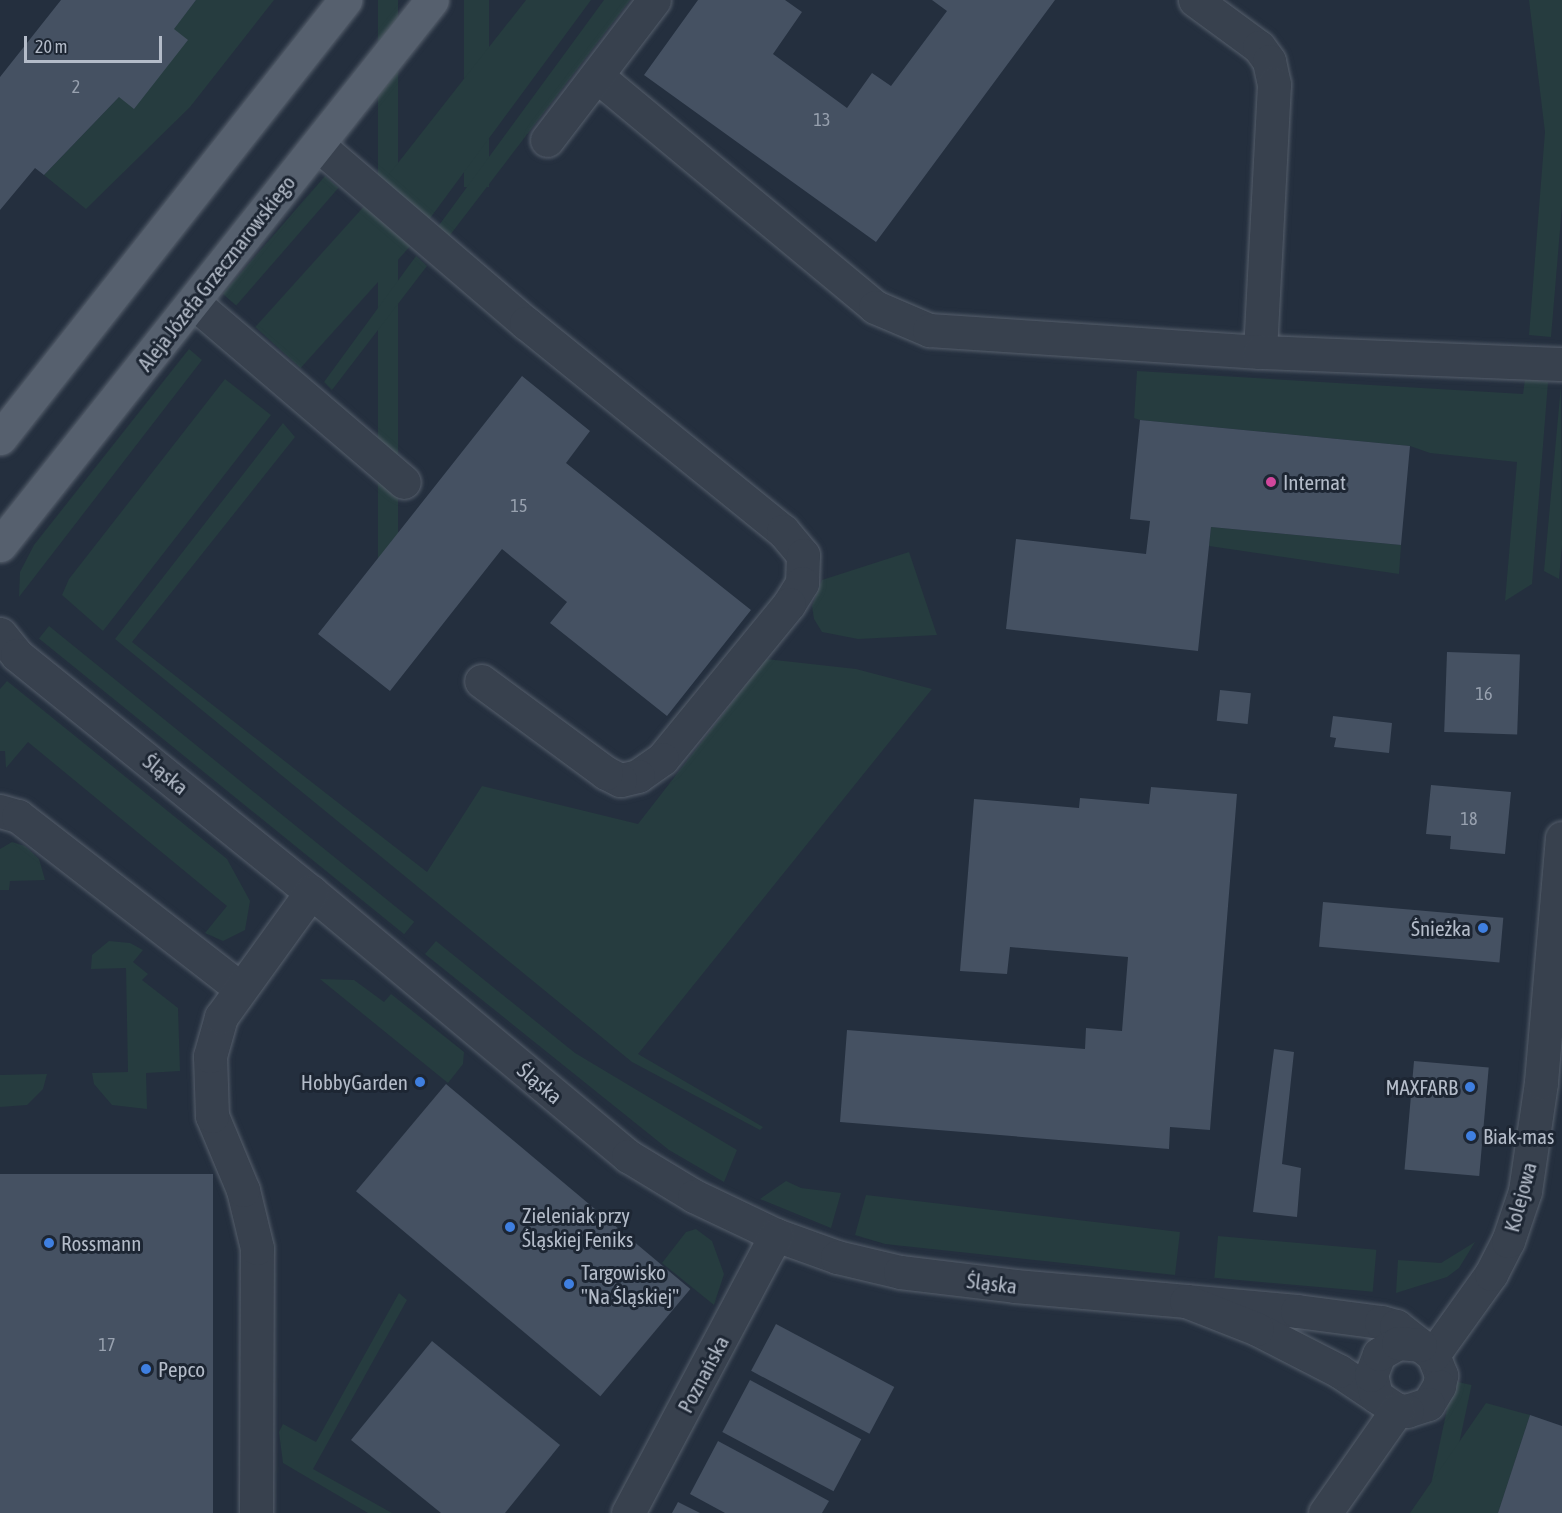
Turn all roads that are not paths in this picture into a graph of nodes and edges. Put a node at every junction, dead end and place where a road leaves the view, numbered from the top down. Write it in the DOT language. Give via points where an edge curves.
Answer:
graph roads {
  1 [pos="345,0"];
  2 [pos="432,0"];
  3 [pos="654,0"];
  4 [pos="1195,0"];
  5 [pos="597,76"];
  6 [pos="548,140"];
  7 [pos="318,145"];
  8 [pos="193,302"];
  9 [pos="1260,352"];
  10 [pos="1562,364"];
  11 [pos="6,425"];
  12 [pos="404,482"];
  13 [pos="0,545"];
  14 [pos="0,638"];
  15 [pos="482,681"];
  16 [pos="0,811"];
  17 [pos="1562,838"];
  18 [pos="311,892"];
  19 [pos="1559,907"];
  20 [pos="240,988"];
  21 [pos="776,1235"];
  22 [pos="1186,1301"];
  23 [pos="1427,1350"];
  24 [pos="1387,1403"];
  25 [pos="256,1513"];
  26 [pos="628,1513"];
  27 [pos="1325,1513"];
  1 -- 11 [label="main road"];
  2 -- 7 [label="main road, Aleja Józefa Grzecznarowskiego"];
  3 -- 5 [label="street"];
  4 -- 9 [label="street" via="1259,47 1269,61 1274,84"];
  5 -- 6 [label="street"];
  5 -- 9 [label="street" via="875,307 897,318 928,330"];
  7 -- 8 [label="main road, Aleja Józefa Grzecznarowskiego"];
  7 -- 15 [label="street" via="526,323 783,531 803,555 801,584 789,604 662,759 638,776 620,780 606,773"];
  8 -- 12 [label="street"];
  8 -- 13 [label="main road, Aleja Józefa Grzecznarowskiego"];
  9 -- 10 [label="street"];
  14 -- 18 [label="street, Śląska"];
  16 -- 20 [label="street" via="18,816"];
  17 -- 19 [label="street, Kolejowa"];
  18 -- 20 [label="street"];
  18 -- 21 [label="street, Śląska" via="628,1156 694,1196"];
  19 -- 23 [label="street, Kolejowa" via="1525,1191 1508,1241 1491,1274"];
  20 -- 25 [label="street" via="221,1017 212,1043 211,1104 215,1128 243,1190 257,1248"];
  21 -- 22 [label="street, Śląska" via="837,1257 900,1272 1015,1287"];
  21 -- 26 [label="street, Poznańska"];
  22 -- 23 [label="street, Śląska" via="1371,1319 1396,1326"];
  22 -- 24 [label="street, Śląska" via="1257,1329 1339,1371"];
  23 -- 24 [label="street" via="1441,1376 1434,1396 1418,1409"];
  23 -- 24 [label="street" via="1398,1343 1379,1354 1371,1375"];
  24 -- 27 [label="street"];
}
